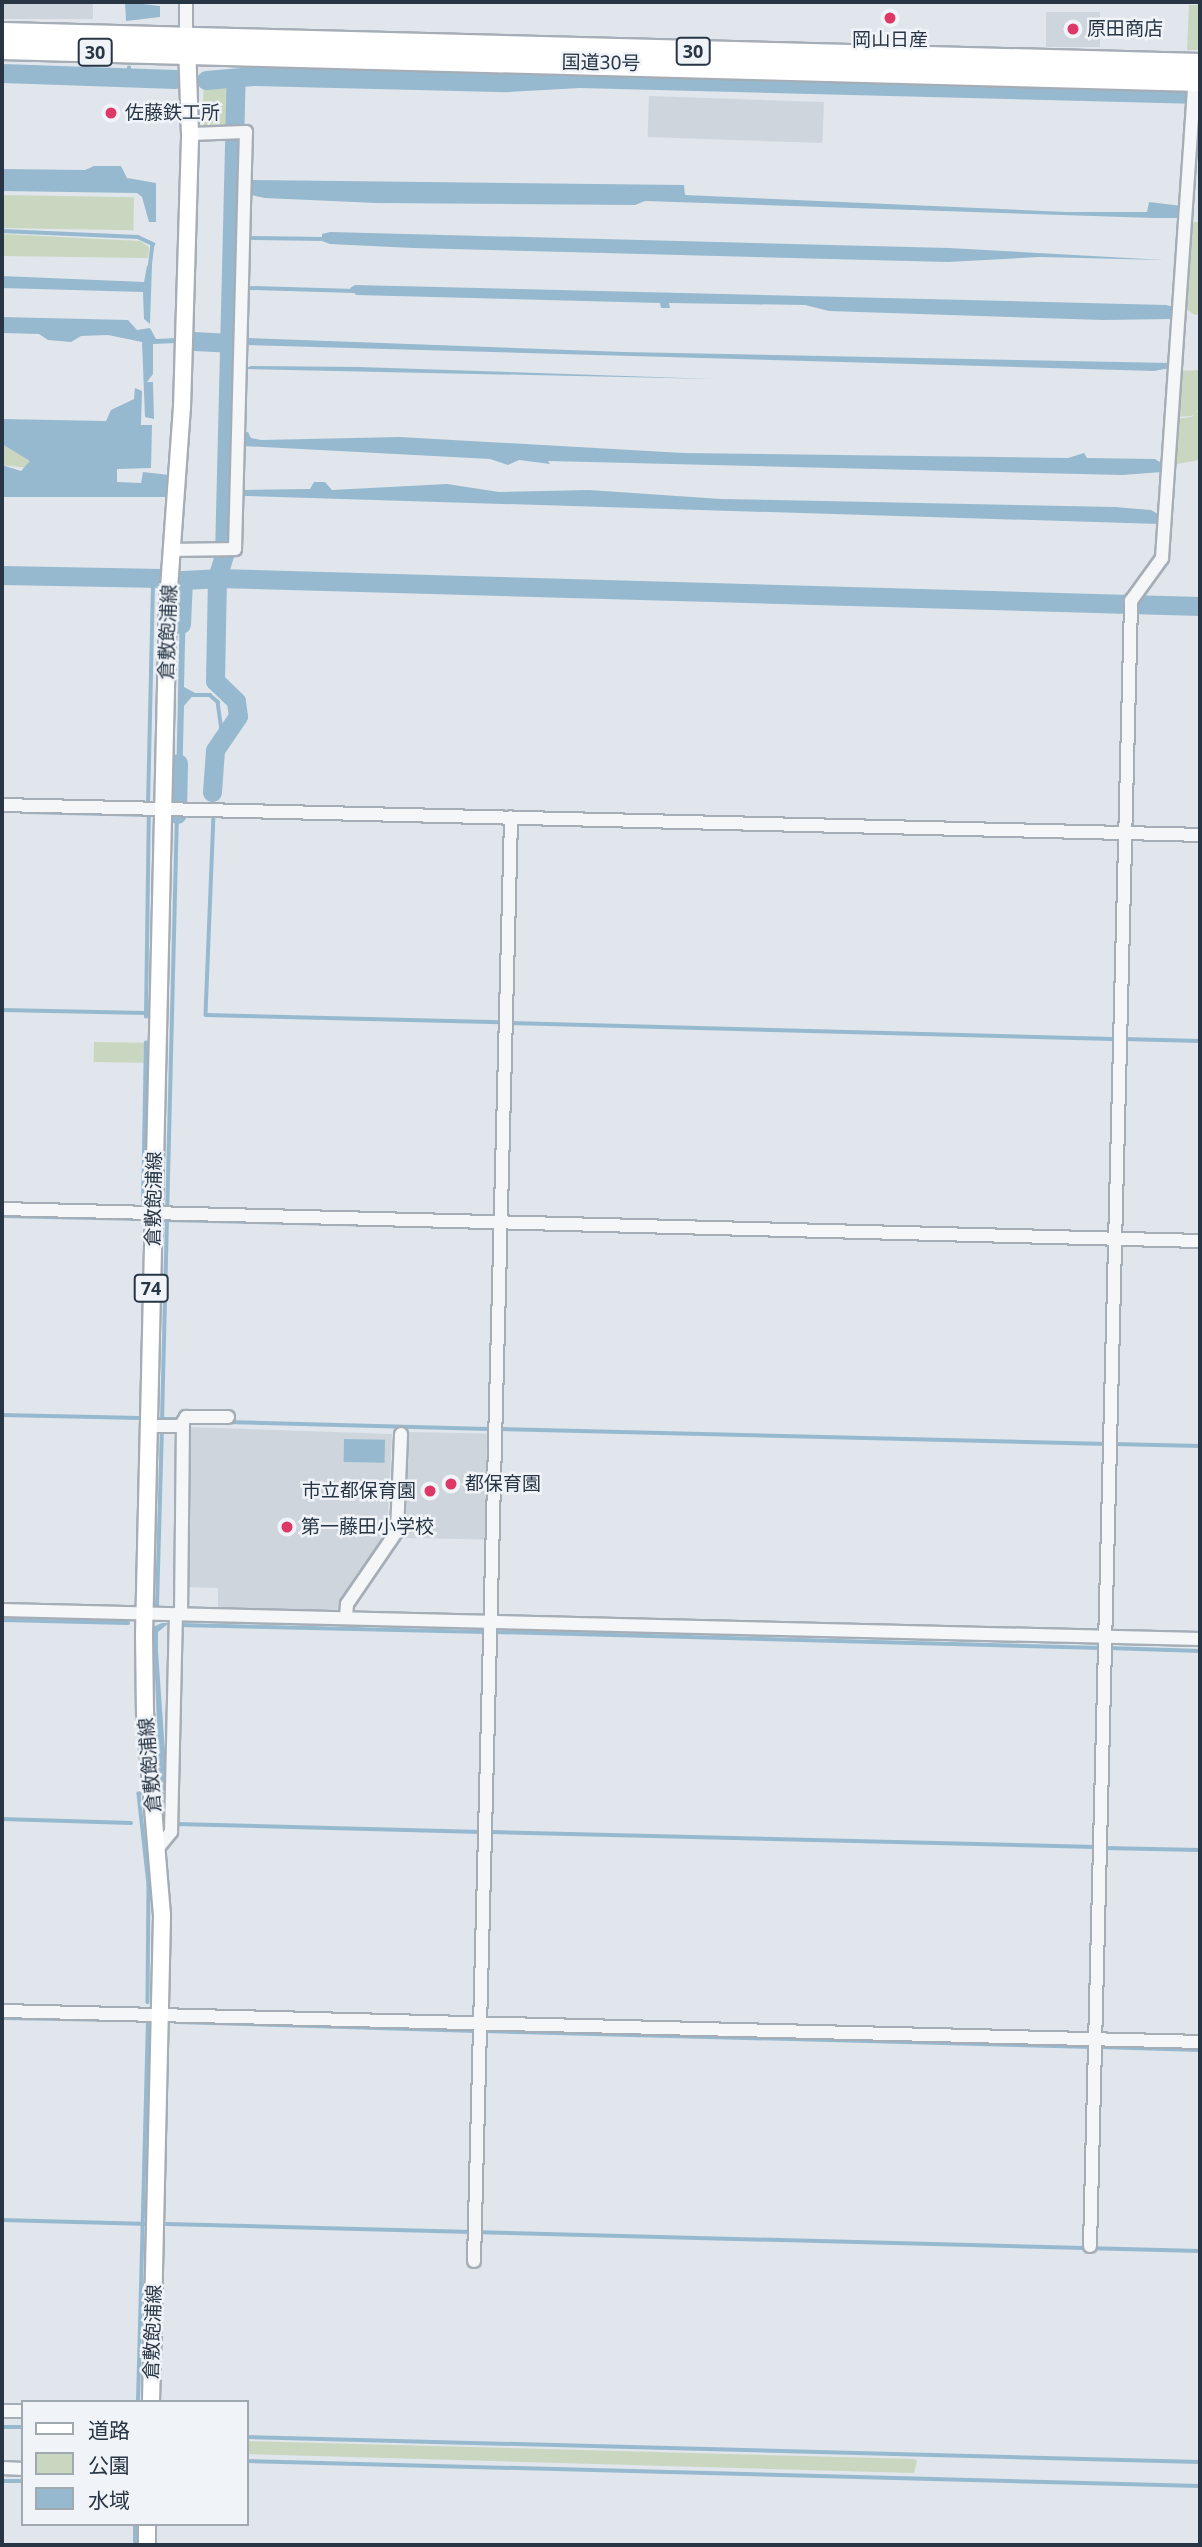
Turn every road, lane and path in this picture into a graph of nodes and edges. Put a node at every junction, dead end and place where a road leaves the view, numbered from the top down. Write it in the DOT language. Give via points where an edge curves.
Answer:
graph roads {
  1 [pos="186,2"];
  2 [pos="2,33"];
  3 [pos="187,45"];
  4 [pos="2,49"];
  5 [pos="1197,75"];
  6 [pos="190,134"];
  7 [pos="173,550"];
  8 [pos="2,805"];
  9 [pos="163,807"];
  10 [pos="511,817"];
  11 [pos="1200,835"];
  12 [pos="1126,837"];
  13 [pos="2,1209"];
  14 [pos="163,1213"];
  15 [pos="499,1222"];
  16 [pos="1115,1238"];
  17 [pos="1200,1241"];
  18 [pos="228,1418"];
  19 [pos="158,1426"];
  20 [pos="183,1426"];
  21 [pos="401,1434"];
  22 [pos="2,1610"];
  23 [pos="144,1614"];
  24 [pos="346,1618"];
  25 [pos="177,1620"];
  26 [pos="489,1622"];
  27 [pos="1105,1637"];
  28 [pos="1200,1639"];
  29 [pos="158,1848"];
  30 [pos="2,2011"];
  31 [pos="161,2014"];
  32 [pos="479,2030"];
  33 [pos="1200,2042"];
  34 [pos="1095,2045"];
  35 [pos="1090,2246"];
  36 [pos="474,2261"];
  37 [pos="151,2400"];
  38 [pos="2,2411"];
  39 [pos="21,2411"];
  40 [pos="2,2468"];
  41 [pos="21,2469"];
  42 [pos="147,2526"];
  43 [pos="147,2545"];
  1 -- 3 [label="street"];
  2 -- 3 [label="highway, 国道30号 / 30"];
  3 -- 4 [label="highway, 国道30号 / 30"];
  3 -- 5 [label="highway, 国道30号 / 30"];
  3 -- 6 [label="main road, 倉敷飽浦線 / 74"];
  5 -- 12 [label="street" via="1161,558 1131,605"];
  6 -- 7 [label="main road, 倉敷飽浦線 / 74"];
  6 -- 7 [label="street" via="246,132 235,550"];
  7 -- 9 [label="main road, 倉敷飽浦線 / 74"];
  8 -- 9 [label="street"];
  9 -- 10 [label="street"];
  9 -- 14 [label="main road, 倉敷飽浦線 / 74"];
  10 -- 12 [label="street"];
  10 -- 15 [label="street"];
  11 -- 12 [label="street"];
  12 -- 16 [label="street"];
  13 -- 14 [label="street"];
  14 -- 15 [label="street"];
  14 -- 19 [label="main road, 倉敷飽浦線 / 74"];
  15 -- 16 [label="street"];
  15 -- 26 [label="street"];
  16 -- 17 [label="street"];
  16 -- 27 [label="street"];
  18 -- 20 [label="street" via="186,1417"];
  19 -- 20 [label="street"];
  19 -- 23 [label="main road, 倉敷飽浦線 / 74"];
  20 -- 25 [label="street"];
  21 -- 24 [label="street" via="397,1531 347,1604"];
  22 -- 23 [label="street"];
  23 -- 25 [label="street"];
  23 -- 29 [label="main road, 倉敷飽浦線 / 74" via="145,1714"];
  24 -- 25 [label="street"];
  24 -- 26 [label="street"];
  25 -- 29 [label="street" via="171,1832"];
  26 -- 27 [label="street"];
  26 -- 32 [label="street"];
  27 -- 28 [label="street"];
  27 -- 34 [label="street"];
  29 -- 31 [label="main road, 倉敷飽浦線 / 74"];
  30 -- 31 [label="street"];
  31 -- 32 [label="street"];
  31 -- 37 [label="main road, 倉敷飽浦線 / 74"];
  32 -- 34 [label="street"];
  32 -- 36 [label="street"];
  33 -- 34 [label="street"];
  34 -- 35 [label="street"];
  38 -- 39 [label="street"];
  40 -- 41 [label="street"];
  42 -- 43 [label="main road"];
}
